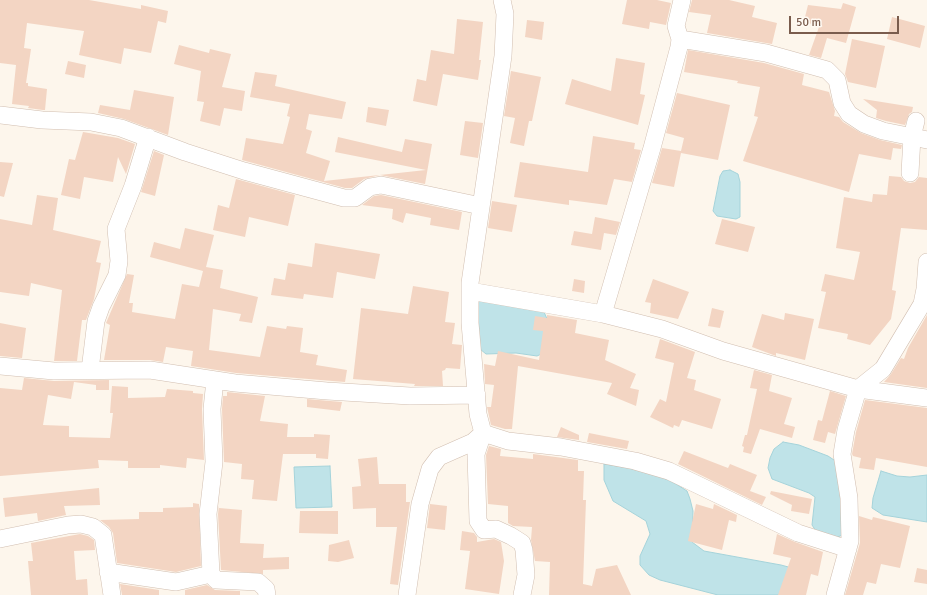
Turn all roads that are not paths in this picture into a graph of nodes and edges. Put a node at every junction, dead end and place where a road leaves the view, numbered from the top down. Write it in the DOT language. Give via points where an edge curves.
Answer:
graph roads {
  1 [pos="502,0"];
  2 [pos="682,0"];
  3 [pos="680,39"];
  4 [pos="0,115"];
  5 [pos="918,133"];
  6 [pos="148,137"];
  7 [pos="910,173"];
  8 [pos="481,206"];
  9 [pos="927,262"];
  10 [pos="470,291"];
  11 [pos="603,314"];
  12 [pos="0,366"];
  13 [pos="90,370"];
  14 [pos="215,380"];
  15 [pos="858,389"];
  16 [pos="477,395"];
  17 [pos="927,398"];
  18 [pos="483,433"];
  19 [pos="0,540"];
  20 [pos="848,549"];
  21 [pos="108,572"];
  22 [pos="211,574"];
  23 [pos="112,595"];
  24 [pos="267,595"];
  25 [pos="407,595"];
  26 [pos="522,595"];
  27 [pos="835,595"];
  1 -- 8 [label="street" via="505,14 504,56"];
  2 -- 3 [label="street" via="676,26"];
  3 -- 5 [label="street" via="766,53 827,70 837,80 842,104 849,114 864,124"];
  3 -- 11 [label="street" via="652,148"];
  4 -- 6 [label="street" via="91,122 122,128"];
  5 -- 7 [label="street"];
  6 -- 8 [label="street" via="244,171 344,198 354,198 370,187 381,185"];
  6 -- 13 [label="street" via="116,229 119,261 117,275 100,307 96,321"];
  8 -- 10 [label="street"];
  9 -- 15 [label="street" via="922,304 883,369"];
  10 -- 11 [label="street"];
  10 -- 16 [label="street" via="470,323"];
  11 -- 15 [label="street" via="662,329 723,351"];
  12 -- 13 [label="street" via="54,371"];
  13 -- 14 [label="street" via="150,370"];
  14 -- 16 [label="street" via="261,386 410,396"];
  14 -- 22 [label="street" via="212,409 214,462 208,514"];
  15 -- 17 [label="street"];
  15 -- 20 [label="street" via="842,454 849,498"];
  16 -- 18 [label="street"];
  18 -- 20 [label="street" via="508,441 634,460 669,471 798,533"];
  18 -- 25 [label="street" via="473,442 439,457 430,469 420,504"];
  18 -- 26 [label="street" via="476,454 478,521 484,530 496,529 522,543 526,575"];
  19 -- 21 [label="street" via="68,525 81,524 93,527 103,535"];
  20 -- 27 [label="street"];
  21 -- 22 [label="street" via="176,582"];
  21 -- 23 [label="street"];
  22 -- 24 [label="street" via="216,580 258,582 266,589"];
}
